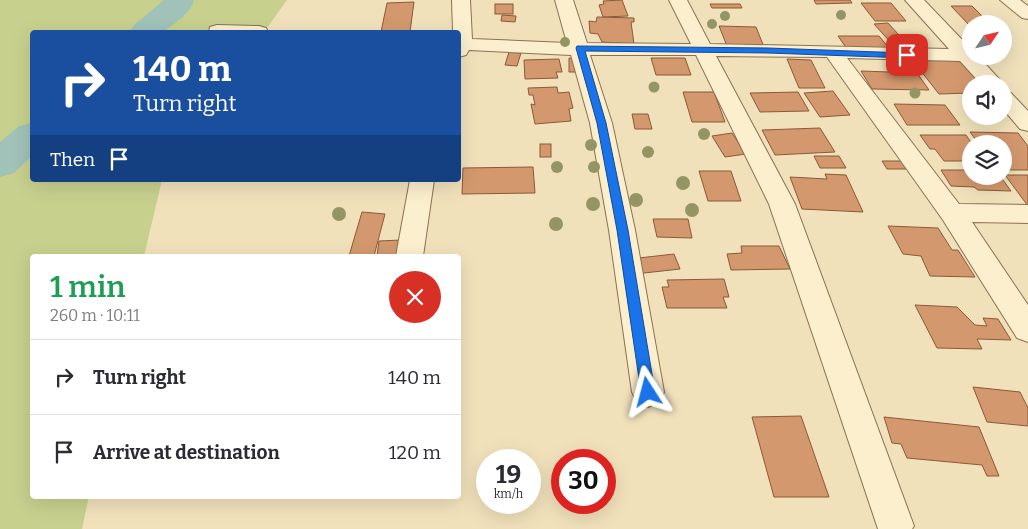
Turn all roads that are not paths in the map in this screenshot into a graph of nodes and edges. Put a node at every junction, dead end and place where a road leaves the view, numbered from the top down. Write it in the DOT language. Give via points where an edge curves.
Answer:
graph roads {
  1 [pos="461,0"];
  2 [pos="564,0"];
  3 [pos="678,0"];
  4 [pos="914,0"];
  5 [pos="1009,0"];
  6 [pos="1028,14"];
  7 [pos="460,30"];
  8 [pos="461,46"];
  9 [pos="580,48"];
  10 [pos="962,49"];
  11 [pos="704,51"];
  12 [pos="833,52"];
  13 [pos="962,55"];
  14 [pos="976,65"];
  15 [pos="985,75"];
  16 [pos="1012,105"];
  17 [pos="1028,124"];
  18 [pos="422,182"];
  19 [pos="952,213"];
  20 [pos="1028,214"];
  21 [pos="410,254"];
  22 [pos="1028,329"];
  23 [pos="648,392"];
  24 [pos="895,526"];
  1 -- 7 [label="street"];
  2 -- 9 [label="street"];
  3 -- 11 [label="street"];
  4 -- 10 [label="street"];
  5 -- 6 [label="street"];
  8 -- 9 [label="street"];
  9 -- 11 [label="street"];
  9 -- 23 [label="street" via="603,132"];
  11 -- 12 [label="street"];
  11 -- 24 [label="street" via="782,204"];
  12 -- 13 [label="street"];
  12 -- 19 [label="street"];
  14 -- 15 [label="street"];
  16 -- 17 [label="street"];
  18 -- 21 [label="street"];
  19 -- 20 [label="street"];
  19 -- 22 [label="street"];
}
